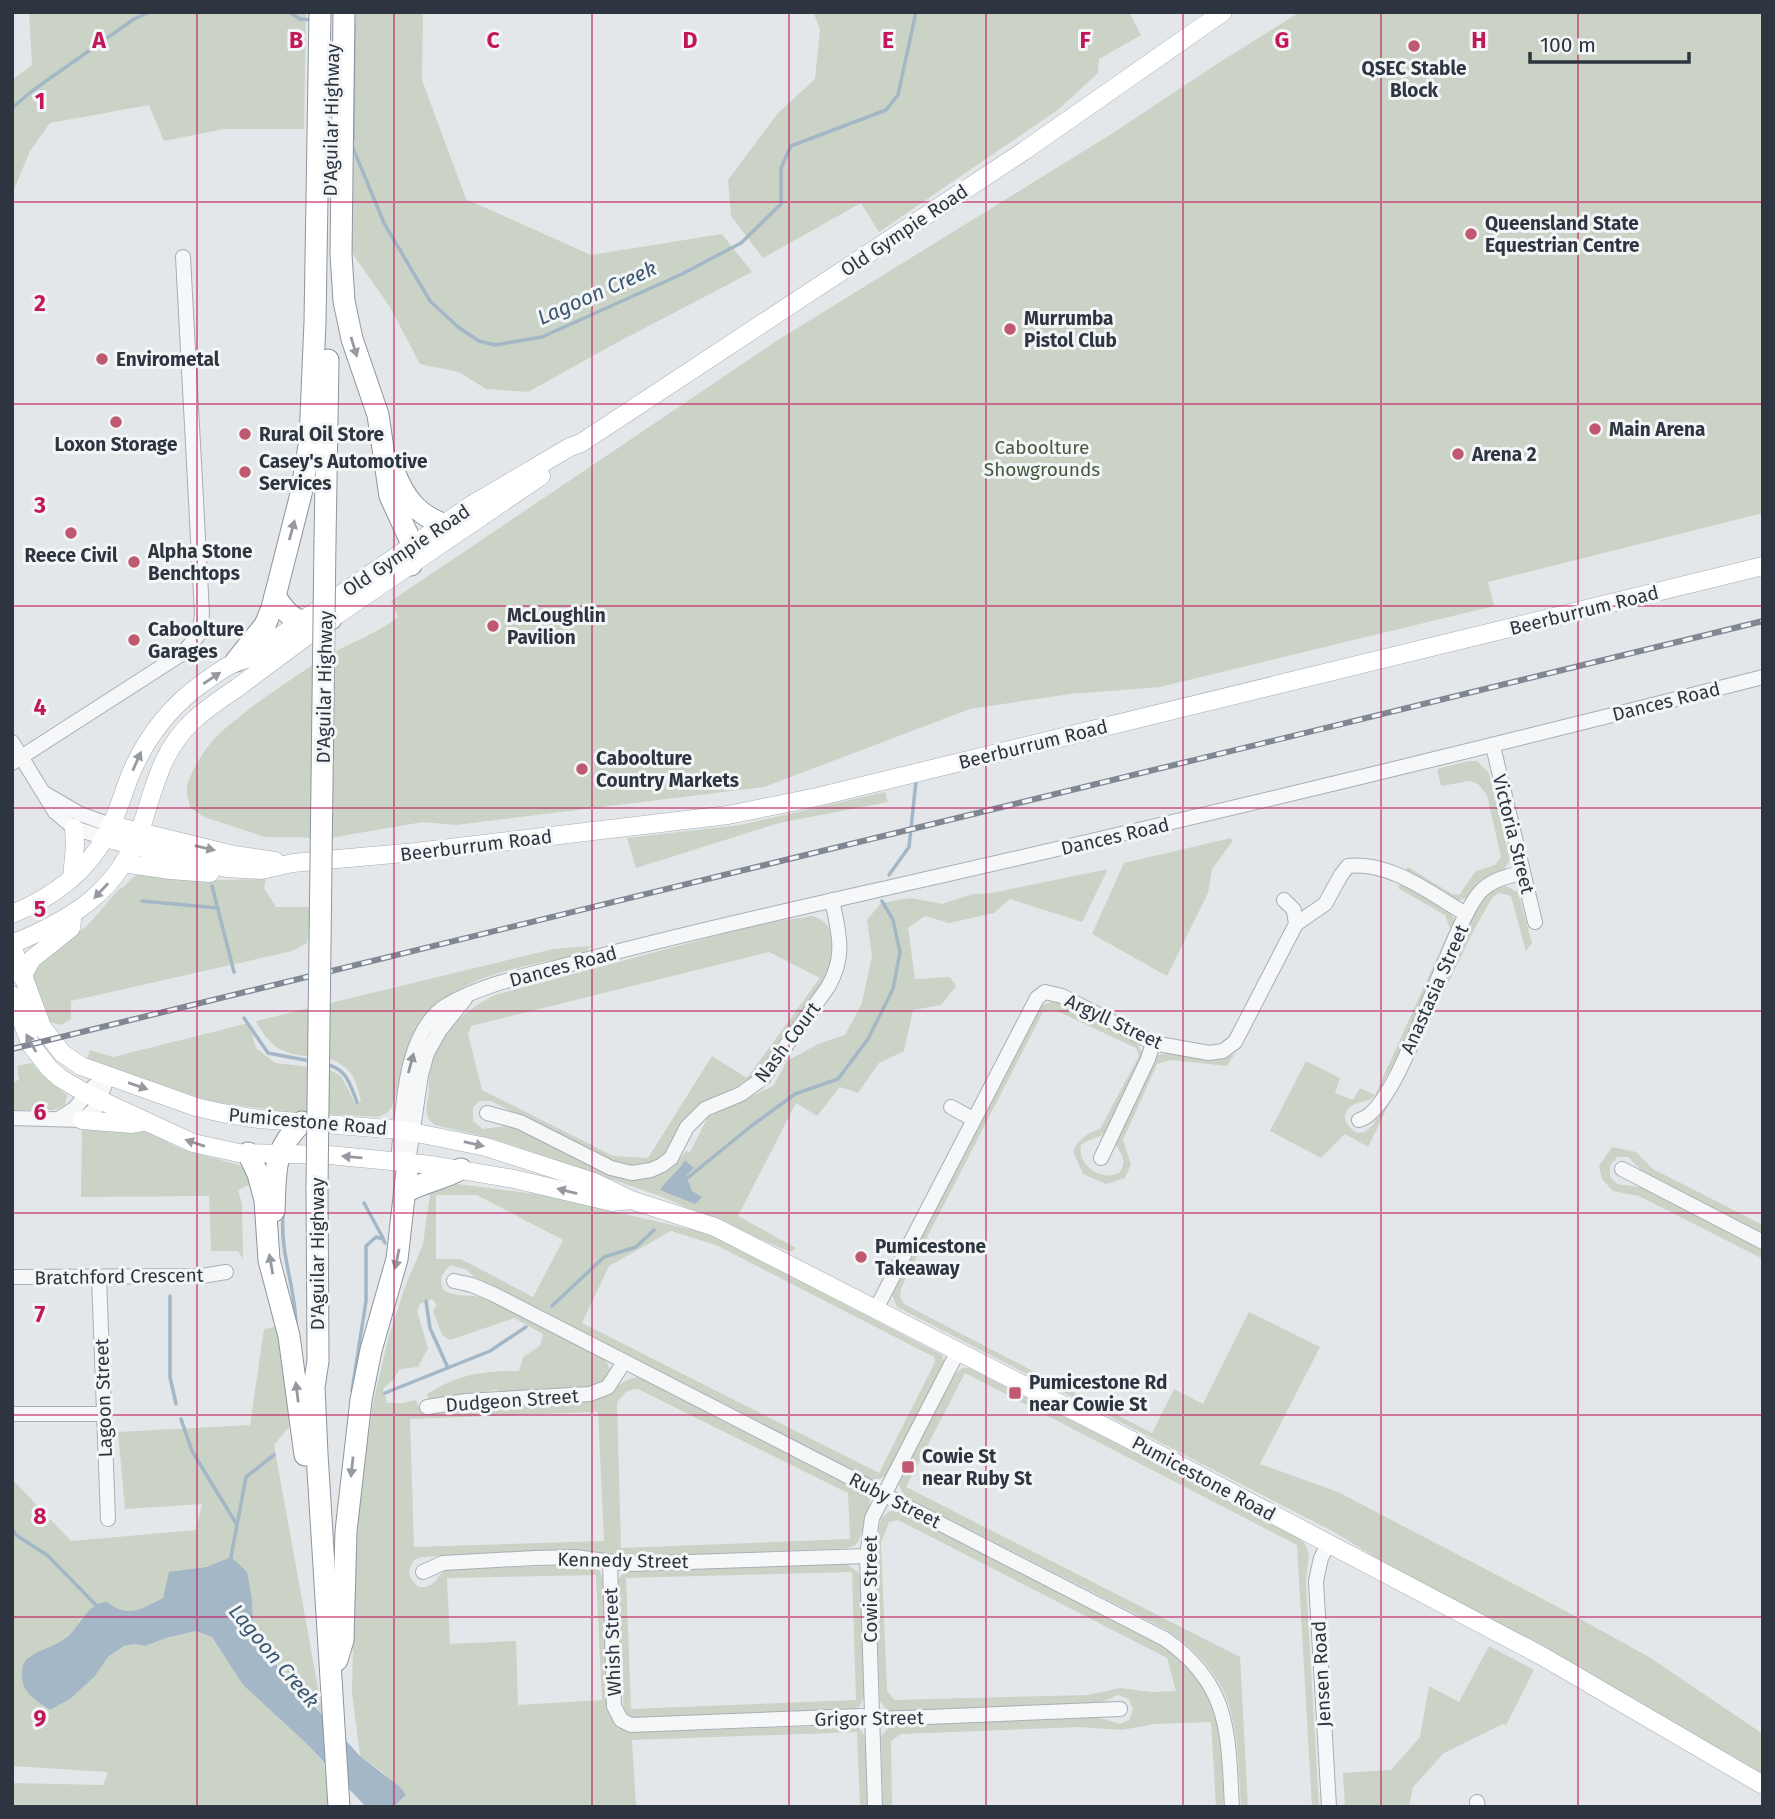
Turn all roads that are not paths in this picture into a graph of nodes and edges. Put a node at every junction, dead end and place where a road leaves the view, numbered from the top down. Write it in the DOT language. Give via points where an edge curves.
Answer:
graph roads {
  1 [pos="320,12"];
  2 [pos="332,12"];
  3 [pos="344,12"];
  4 [pos="1223,12"];
  5 [pos="329,243"];
  6 [pos="183,257"];
  7 [pos="581,443"];
  8 [pos="384,458"];
  9 [pos="443,524"];
  10 [pos="411,554"];
  11 [pos="1763,566"];
  12 [pos="275,596"];
  13 [pos="331,619"];
  14 [pos="300,621"];
  15 [pos="236,661"];
  16 [pos="1763,677"];
  17 [pos="12,742"];
  18 [pos="1493,746"];
  19 [pos="17,760"];
  20 [pos="44,793"];
  21 [pos="74,828"];
  22 [pos="108,831"];
  23 [pos="136,839"];
  24 [pos="123,863"];
  25 [pos="293,863"];
  26 [pos="227,868"];
  27 [pos="1523,873"];
  28 [pos="72,878"];
  29 [pos="832,900"];
  30 [pos="1284,900"];
  31 [pos="12,914"];
  32 [pos="1466,914"];
  33 [pos="74,915"];
  34 [pos="1535,922"];
  35 [pos="1296,924"];
  36 [pos="12,945"];
  37 [pos="22,976"];
  38 [pos="12,995"];
  39 [pos="1153,1043"];
  40 [pos="105,1075"];
  41 [pos="94,1097"];
  42 [pos="950,1107"];
  43 [pos="487,1114"];
  44 [pos="12,1118"];
  45 [pos="60,1118"];
  46 [pos="973,1119"];
  47 [pos="82,1120"];
  48 [pos="1359,1120"];
  49 [pos="146,1121"];
  50 [pos="302,1122"];
  51 [pos="408,1130"];
  52 [pos="248,1153"];
  53 [pos="279,1154"];
  54 [pos="1101,1158"];
  55 [pos="403,1161"];
  56 [pos="461,1169"];
  57 [pos="1622,1169"];
  58 [pos="405,1192"];
  59 [pos="631,1200"];
  60 [pos="267,1225"];
  61 [pos="1763,1242"];
  62 [pos="226,1272"];
  63 [pos="12,1277"];
  64 [pos="99,1277"];
  65 [pos="454,1281"];
  66 [pos="876,1309"];
  67 [pos="958,1351"];
  68 [pos="318,1361"];
  69 [pos="624,1362"];
  70 [pos="427,1407"];
  71 [pos="12,1414"];
  72 [pos="104,1414"];
  73 [pos="884,1494"];
  74 [pos="108,1519"];
  75 [pos="1329,1543"];
  76 [pos="321,1550"];
  77 [pos="867,1556"];
  78 [pos="610,1562"];
  79 [pos="423,1572"];
  80 [pos="333,1655"];
  81 [pos="1119,1709"];
  82 [pos="872,1718"];
  83 [pos="621,1720"];
  84 [pos="1763,1785"];
  85 [pos="339,1807"];
  86 [pos="348,1807"];
  87 [pos="876,1807"];
  88 [pos="1232,1807"];
  89 [pos="1329,1807"];
  1 -- 5 [label="highway"];
  2 -- 5 [label="highway, D'Aguilar Highway"];
  3 -- 5 [label="highway"];
  4 -- 7 [label="main road, Old Gympie Road" via="1035,143"];
  5 -- 8 [label="highway, one-way" via="377,415"];
  12 -- 5 [label="highway, one-way" via="307,466"];
  5 -- 68 [label="highway, D'Aguilar Highway, bridge"];
  6 -- 19 [label="street" via="200,633 183,653"];
  7 -- 9 [label="main road, Old Gympie Road"];
  7 -- 10 [label="main road, Old Gympie Road" via="573,453"];
  8 -- 9 [label="highway" via="415,508"];
  8 -- 10 [label="highway" via="390,496 410,535"];
  9 -- 10 [label="main road, Old Gympie Road"];
  10 -- 13 [label="main road, Old Gympie Road"];
  10 -- 14 [label="main road, Old Gympie Road"];
  11 -- 25 [label="main road, Beerburrum Road" via="728,815"];
  12 -- 14 [label="highway" via="290,617"];
  12 -- 15 [label="highway" via="265,625"];
  13 -- 14 [label="highway"];
  13 -- 23 [label="main road, Old Gympie Road" via="181,733 156,776"];
  14 -- 15 [label="main road, Old Gympie Road" via="246,659"];
  22 -- 15 [label="main road, Old Gympie Road, one-way" via="142,750 161,720 188,694"];
  16 -- 18 [label="street, Dances Road"];
  17 -- 19 [label="street"];
  18 -- 27 [label="street, Victoria Street"];
  18 -- 29 [label="street, Dances Road"];
  19 -- 20 [label="street"];
  20 -- 21 [label="street" via="48,804"];
  20 -- 22 [label="street"];
  21 -- 22 [label="street"];
  21 -- 28 [label="main road"];
  22 -- 23 [label="main road, Beerburrum Road"];
  22 -- 28 [label="main road"];
  23 -- 24 [label="main road"];
  23 -- 25 [label="main road, Beerburrum Road, one-way"];
  23 -- 26 [label="main road, Beerburrum Road"];
  24 -- 26 [label="main road" via="214,873"];
  24 -- 33 [label="main road, one-way" via="101,892"];
  25 -- 26 [label="main road, Beerburrum Road" via="261,870"];
  27 -- 32 [label="street, Anastasia Street" via="1489,883"];
  27 -- 34 [label="street, Victoria Street"];
  28 -- 31 [label="main road" via="41,901"];
  29 -- 43 [label="street, Nash Court" via="841,953 828,987 763,1078 695,1117 662,1165 642,1172 611,1168 520,1122"];
  29 -- 51 [label="street, Dances Road" via="663,939 468,996 427,1053"];
  30 -- 35 [label="street" via="1294,910"];
  32 -- 35 [label="street, Argyll Street" via="1402,876 1360,865 1348,866 1325,904"];
  32 -- 48 [label="street, Anastasia Street" via="1380,1106 1367,1119"];
  33 -- 36 [label="main road"];
  33 -- 37 [label="main road" via="71,928 32,959"];
  35 -- 39 [label="street, Argyll Street" via="1229,1048 1209,1053"];
  36 -- 37 [label="main road, Pumicestone Road"];
  37 -- 40 [label="main road, Pumicestone Road" via="42,1027 62,1053"];
  41 -- 38 [label="main road, Pumicestone Road, one-way" via="60,1078 41,1059 24,1031"];
  39 -- 46 [label="street, Argyll Street" via="1062,996 1045,992 1034,1002"];
  39 -- 54 [label="street"];
  40 -- 41 [label="street"];
  40 -- 50 [label="main road, Pumicestone Road, one-way" via="209,1110"];
  41 -- 45 [label="street"];
  41 -- 47 [label="street" via="96,1108"];
  41 -- 49 [label="main road, Pumicestone Road"];
  42 -- 46 [label="street"];
  44 -- 45 [label="street"];
  45 -- 47 [label="street"];
  46 -- 66 [label="street, Argyll Street"];
  47 -- 49 [label="main road"];
  52 -- 49 [label="main road, Pumicestone Road, one-way" via="193,1143"];
  50 -- 51 [label="main road, Pumicestone Road"];
  50 -- 53 [label="highway"];
  51 -- 55 [label="street, Dances Road"];
  51 -- 59 [label="main road, Pumicestone Road, one-way" via="498,1150 594,1182"];
  52 -- 53 [label="main road, Pumicestone Road"];
  52 -- 60 [label="highway" via="261,1184"];
  55 -- 53 [label="main road, Pumicestone Road, one-way"];
  53 -- 60 [label="highway" via="274,1213"];
  55 -- 56 [label="main road, Pumicestone Road"];
  55 -- 58 [label="highway"];
  56 -- 58 [label="highway"];
  59 -- 56 [label="main road, Pumicestone Road, one-way" via="612,1202"];
  57 -- 61 [label="street"];
  58 -- 80 [label="highway, one-way" via="397,1259 361,1400 346,1531 343,1640"];
  59 -- 66 [label="main road, Pumicestone Road" via="715,1227"];
  76 -- 60 [label="highway, one-way" via="314,1533 292,1352 270,1259"];
  62 -- 64 [label="street, Bratchford Crescent"];
  63 -- 64 [label="street, Bratchford Crescent"];
  64 -- 72 [label="street, Lagoon Street"];
  65 -- 69 [label="street, Ruby Street" via="483,1289"];
  66 -- 67 [label="main road, Pumicestone Road"];
  67 -- 73 [label="street, Cowie Street"];
  67 -- 75 [label="main road, Pumicestone Road"];
  68 -- 76 [label="highway, D'Aguilar Highway" via="314,1387"];
  68 -- 80 [label="highway, D'Aguilar Highway" via="323,1386"];
  69 -- 70 [label="street, Dudgeon Street" via="608,1387 590,1394"];
  69 -- 73 [label="street, Ruby Street"];
  71 -- 72 [label="street"];
  72 -- 74 [label="street, Lagoon Street"];
  73 -- 77 [label="street, Cowie Street" via="872,1518"];
  73 -- 88 [label="street, Ruby Street" via="1184,1652 1210,1685 1225,1721"];
  75 -- 84 [label="main road, Pumicestone Road" via="1592,1684"];
  75 -- 89 [label="street, Jensen Road" via="1316,1581"];
  76 -- 80 [label="highway, D'Aguilar Highway"];
  77 -- 78 [label="street, Kennedy Street"];
  77 -- 82 [label="street, Cowie Street"];
  78 -- 79 [label="street, Kennedy Street" via="575,1558 456,1562"];
  78 -- 83 [label="street, Whish Street" via="614,1706"];
  80 -- 85 [label="highway, D'Aguilar Highway"];
  80 -- 86 [label="highway, D'Aguilar Highway"];
  81 -- 82 [label="street, Grigor Street"];
  82 -- 83 [label="street, Grigor Street" via="640,1726"];
  82 -- 87 [label="street, Cowie Street"];
}
